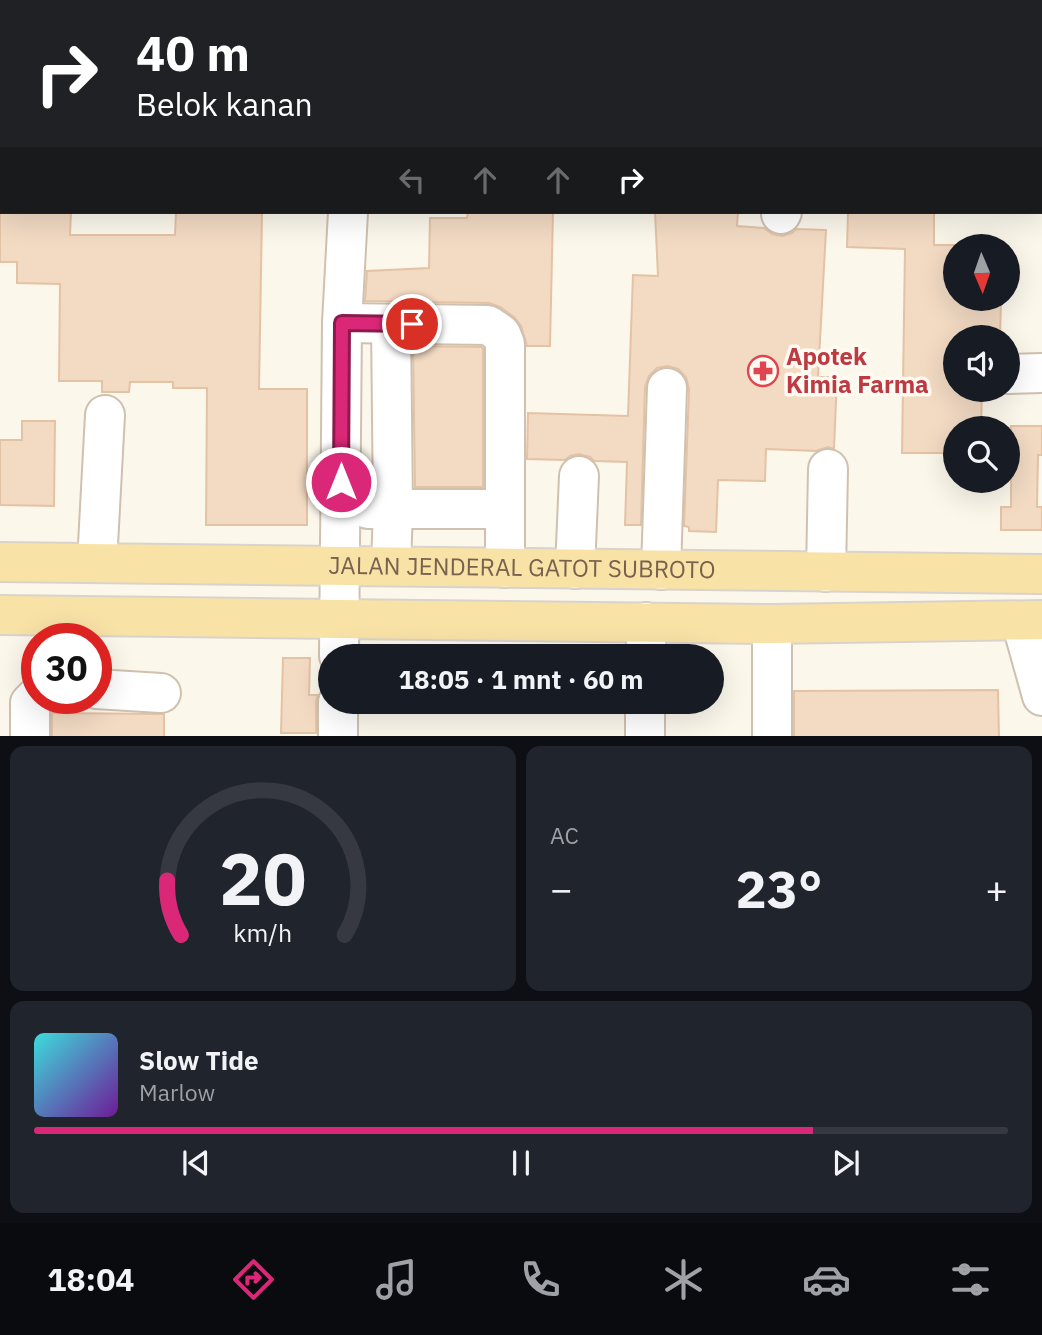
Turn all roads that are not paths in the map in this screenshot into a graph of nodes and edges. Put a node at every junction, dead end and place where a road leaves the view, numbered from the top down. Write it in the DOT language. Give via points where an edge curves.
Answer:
graph roads {
  1 [pos="348,214"];
  2 [pos="342,323"];
  3 [pos="391,324"];
  4 [pos="1042,373"];
  5 [pos="1020,374"];
  6 [pos="667,387"];
  7 [pos="105,415"];
  8 [pos="828,469"];
  9 [pos="579,476"];
  10 [pos="393,509"];
  11 [pos="505,509"];
  12 [pos="341,510"];
  13 [pos="0,562"];
  14 [pos="97,563"];
  15 [pos="340,566"];
  16 [pos="391,566"];
  17 [pos="505,568"];
  18 [pos="575,569"];
  19 [pos="661,570"];
  20 [pos="826,572"];
  21 [pos="1042,575"];
  22 [pos="0,615"];
  23 [pos="340,619"];
  24 [pos="1032,620"];
  25 [pos="30,623"];
  26 [pos="772,624"];
  27 [pos="112,625"];
  28 [pos="646,639"];
  29 [pos="339,644"];
  30 [pos="112,690"];
  31 [pos="161,693"];
  32 [pos="1042,696"];
  33 [pos="30,714"];
  34 [pos="338,714"];
  35 [pos="645,714"];
  36 [pos="30,736"];
  37 [pos="338,736"];
  38 [pos="645,736"];
  39 [pos="772,736"];
  1 -- 2 [label="street"];
  2 -- 3 [label="street"];
  2 -- 12 [label="street"];
  3 -- 10 [label="street"];
  3 -- 11 [label="street" via="488,325 501,334 505,344"];
  4 -- 5 [label="street"];
  6 -- 19 [label="street"];
  7 -- 14 [label="street"];
  8 -- 20 [label="street"];
  9 -- 18 [label="street"];
  10 -- 11 [label="street"];
  10 -- 12 [label="street"];
  10 -- 16 [label="street"];
  11 -- 17 [label="street"];
  12 -- 15 [label="street"];
  13 -- 14 [label="main road, JALAN JENDERAL GATOT SUBROTO"];
  14 -- 15 [label="main road, JALAN JENDERAL GATOT SUBROTO"];
  15 -- 16 [label="main road, JALAN JENDERAL GATOT SUBROTO"];
  15 -- 23 [label="street"];
  16 -- 17 [label="main road, JALAN JENDERAL GATOT SUBROTO"];
  17 -- 18 [label="main road, JALAN JENDERAL GATOT SUBROTO"];
  18 -- 19 [label="main road, JALAN JENDERAL GATOT SUBROTO"];
  19 -- 20 [label="main road, JALAN JENDERAL GATOT SUBROTO"];
  20 -- 21 [label="main road, JALAN JENDERAL GATOT SUBROTO"];
  22 -- 25 [label="main road"];
  23 -- 27 [label="main road"];
  23 -- 28 [label="main road"];
  23 -- 29 [label="street"];
  24 -- 26 [label="main road"];
  24 -- 32 [label="street"];
  26 -- 28 [label="main road"];
  26 -- 39 [label="street"];
  30 -- 31 [label="street"];
  33 -- 36 [label="street"];
  34 -- 37 [label="street"];
  35 -- 38 [label="street"];
}
